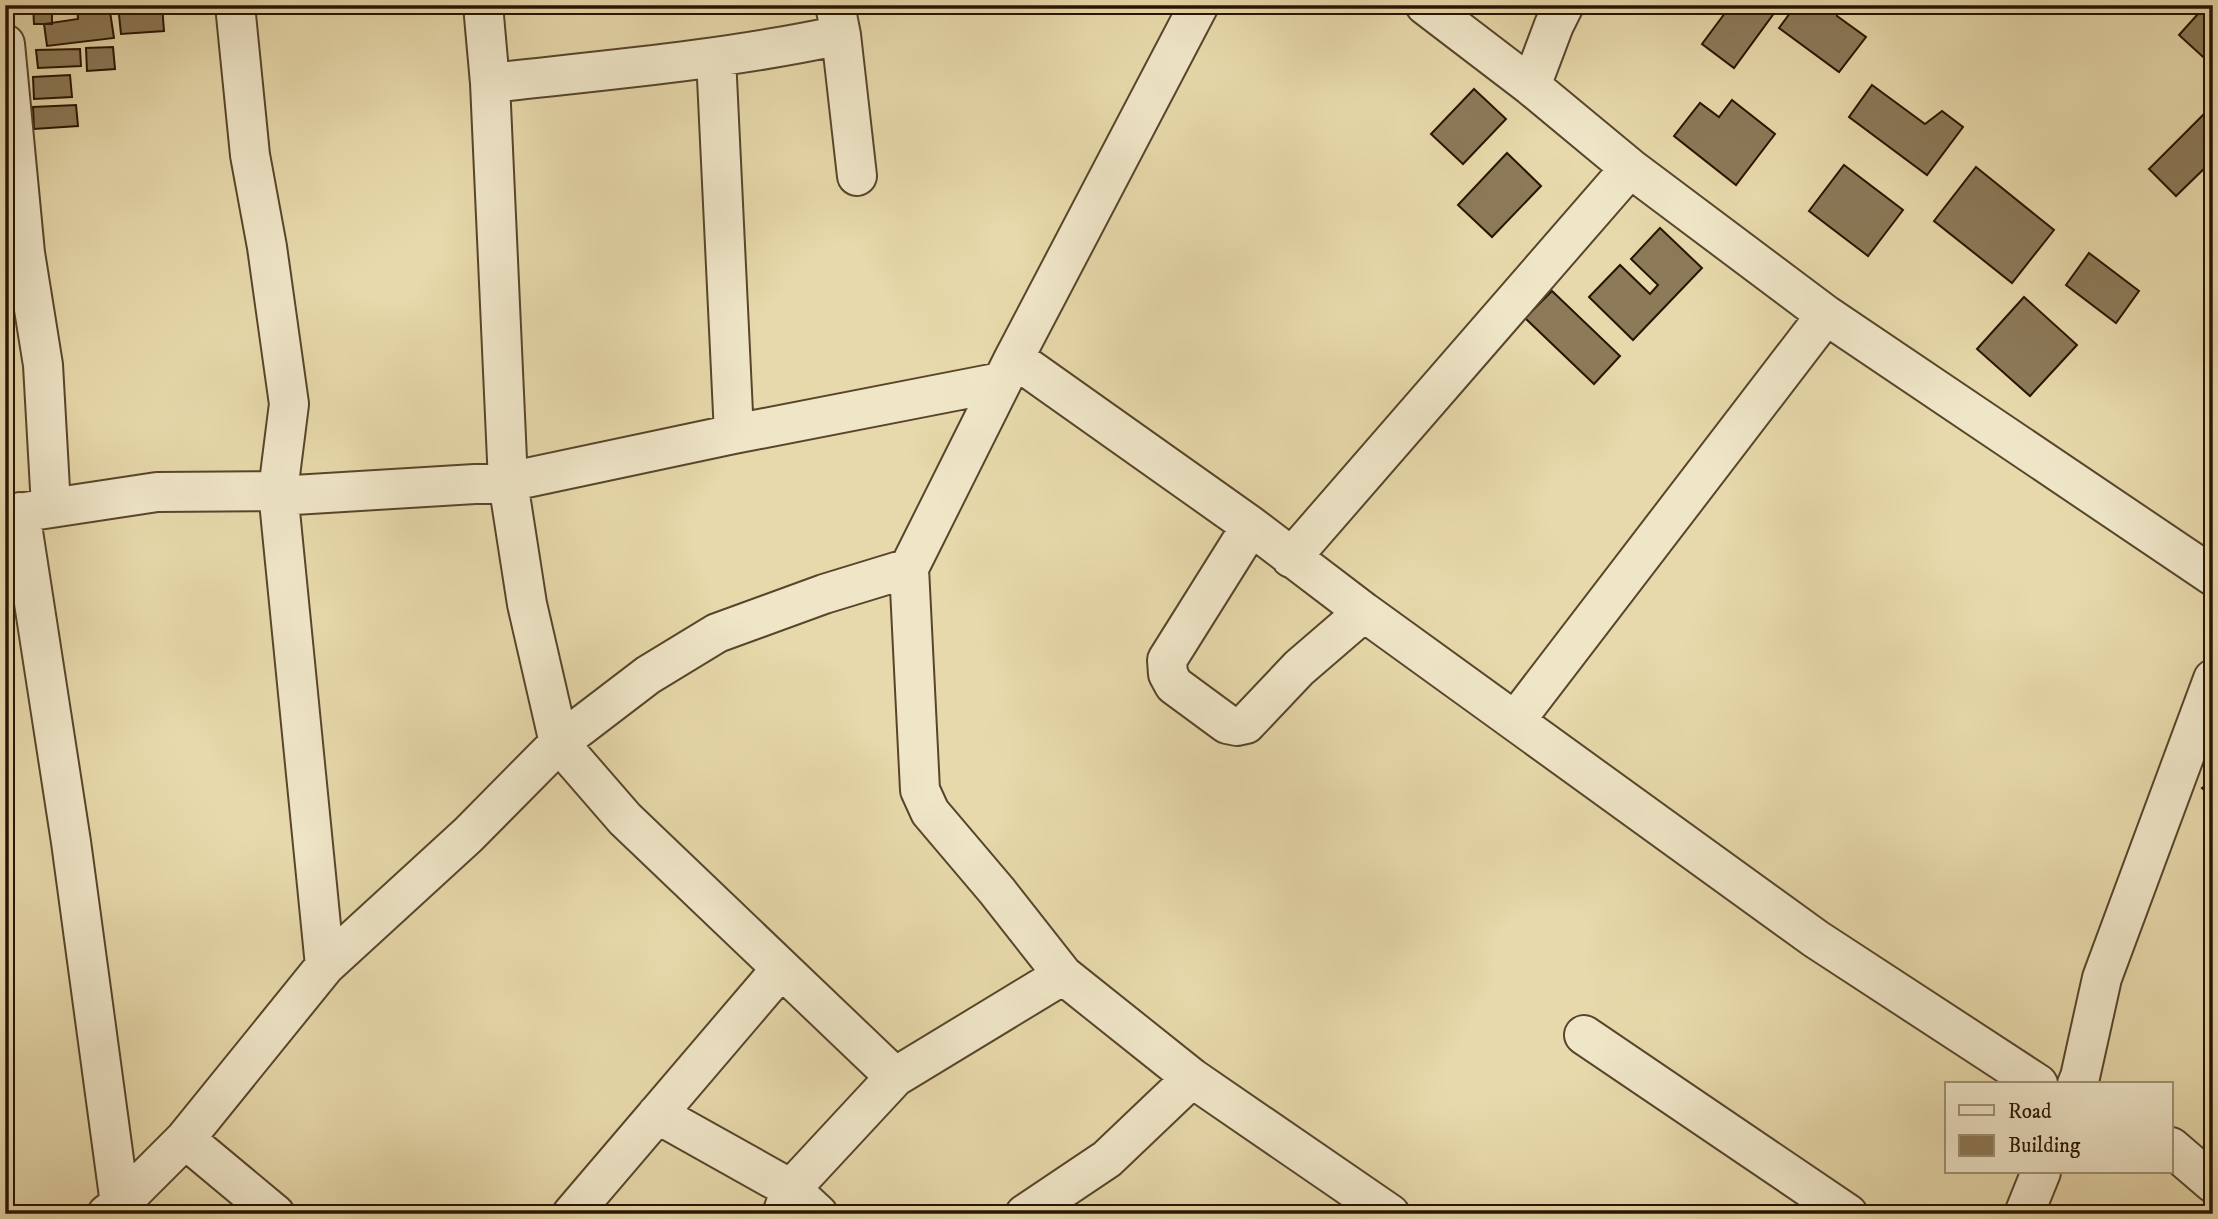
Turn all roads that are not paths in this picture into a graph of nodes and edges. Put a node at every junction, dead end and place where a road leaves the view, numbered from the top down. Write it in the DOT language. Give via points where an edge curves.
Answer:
graph roads {
  1 [pos="235,5"];
  2 [pos="483,5"];
  3 [pos="1199,5"];
  4 [pos="1424,5"];
  5 [pos="1564,5"];
  6 [pos="838,20"];
  7 [pos="5,44"];
  8 [pos="716,57"];
  9 [pos="490,83"];
  10 [pos="1531,86"];
  11 [pos="1630,169"];
  12 [pos="858,176"];
  13 [pos="1826,315"];
  14 [pos="1008,370"];
  15 [pos="734,434"];
  16 [pos="508,482"];
  17 [pos="278,491"];
  18 [pos="25,512"];
  19 [pos="1251,526"];
  20 [pos="1291,558"];
  21 [pos="909,568"];
  22 [pos="2213,576"];
  23 [pos="1364,612"];
  24 [pos="2213,679"];
  25 [pos="1515,721"];
  26 [pos="559,743"];
  27 [pos="325,967"];
  28 [pos="781,969"];
  29 [pos="1063,975"];
  30 [pos="1584,1035"];
  31 [pos="895,1077"];
  32 [pos="1192,1078"];
  33 [pos="2035,1082"];
  34 [pos="2082,1082"];
  35 [pos="657,1114"];
  36 [pos="186,1139"];
  37 [pos="2172,1148"];
  38 [pos="2039,1174"];
  39 [pos="2213,1183"];
  40 [pos="797,1206"];
  41 [pos="114,1209"];
  42 [pos="1372,1209"];
  43 [pos="275,1214"];
  44 [pos="572,1214"];
  45 [pos="1026,1214"];
  46 [pos="1848,1214"];
  47 [pos="2024,1214"];
  1 -- 17 [label="street" via="250,155 289,404"];
  2 -- 9 [label="street"];
  3 -- 14 [label="street"];
  4 -- 10 [label="street"];
  5 -- 10 [label="street"];
  6 -- 8 [label="street" via="794,45"];
  6 -- 12 [label="street"];
  7 -- 18 [label="street" via="24,253 43,365"];
  8 -- 9 [label="street"];
  8 -- 15 [label="street"];
  9 -- 16 [label="street"];
  10 -- 11 [label="street"];
  11 -- 13 [label="street"];
  11 -- 20 [label="street"];
  13 -- 22 [label="street"];
  13 -- 25 [label="street"];
  14 -- 15 [label="street"];
  14 -- 19 [label="street"];
  14 -- 21 [label="street"];
  15 -- 16 [label="street"];
  16 -- 17 [label="street" via="294,495"];
  16 -- 26 [label="street" via="527,604"];
  17 -- 18 [label="street" via="157,492"];
  17 -- 27 [label="street"];
  18 -- 41 [label="street" via="71,842"];
  19 -- 20 [label="street"];
  19 -- 23 [label="street" via="1167,660 1174,685 1227,724 1246,724 1299,668"];
  20 -- 23 [label="street"];
  21 -- 26 [label="street" via="717,633 648,675"];
  21 -- 29 [label="street" via="920,790 930,812"];
  23 -- 25 [label="street"];
  24 -- 34 [label="street" via="2102,978"];
  25 -- 33 [label="street" via="1816,939"];
  26 -- 27 [label="street" via="468,835"];
  26 -- 28 [label="street" via="625,819"];
  27 -- 36 [label="street"];
  28 -- 31 [label="street"];
  28 -- 35 [label="street"];
  29 -- 31 [label="street"];
  29 -- 32 [label="street"];
  30 -- 46 [label="street"];
  31 -- 40 [label="street"];
  32 -- 42 [label="street"];
  32 -- 45 [label="street" via="1107,1159"];
  35 -- 40 [label="street"];
  35 -- 44 [label="street"];
  36 -- 41 [label="street"];
  36 -- 43 [label="street"];
  37 -- 39 [label="street"];
  38 -- 47 [label="street"];
}
